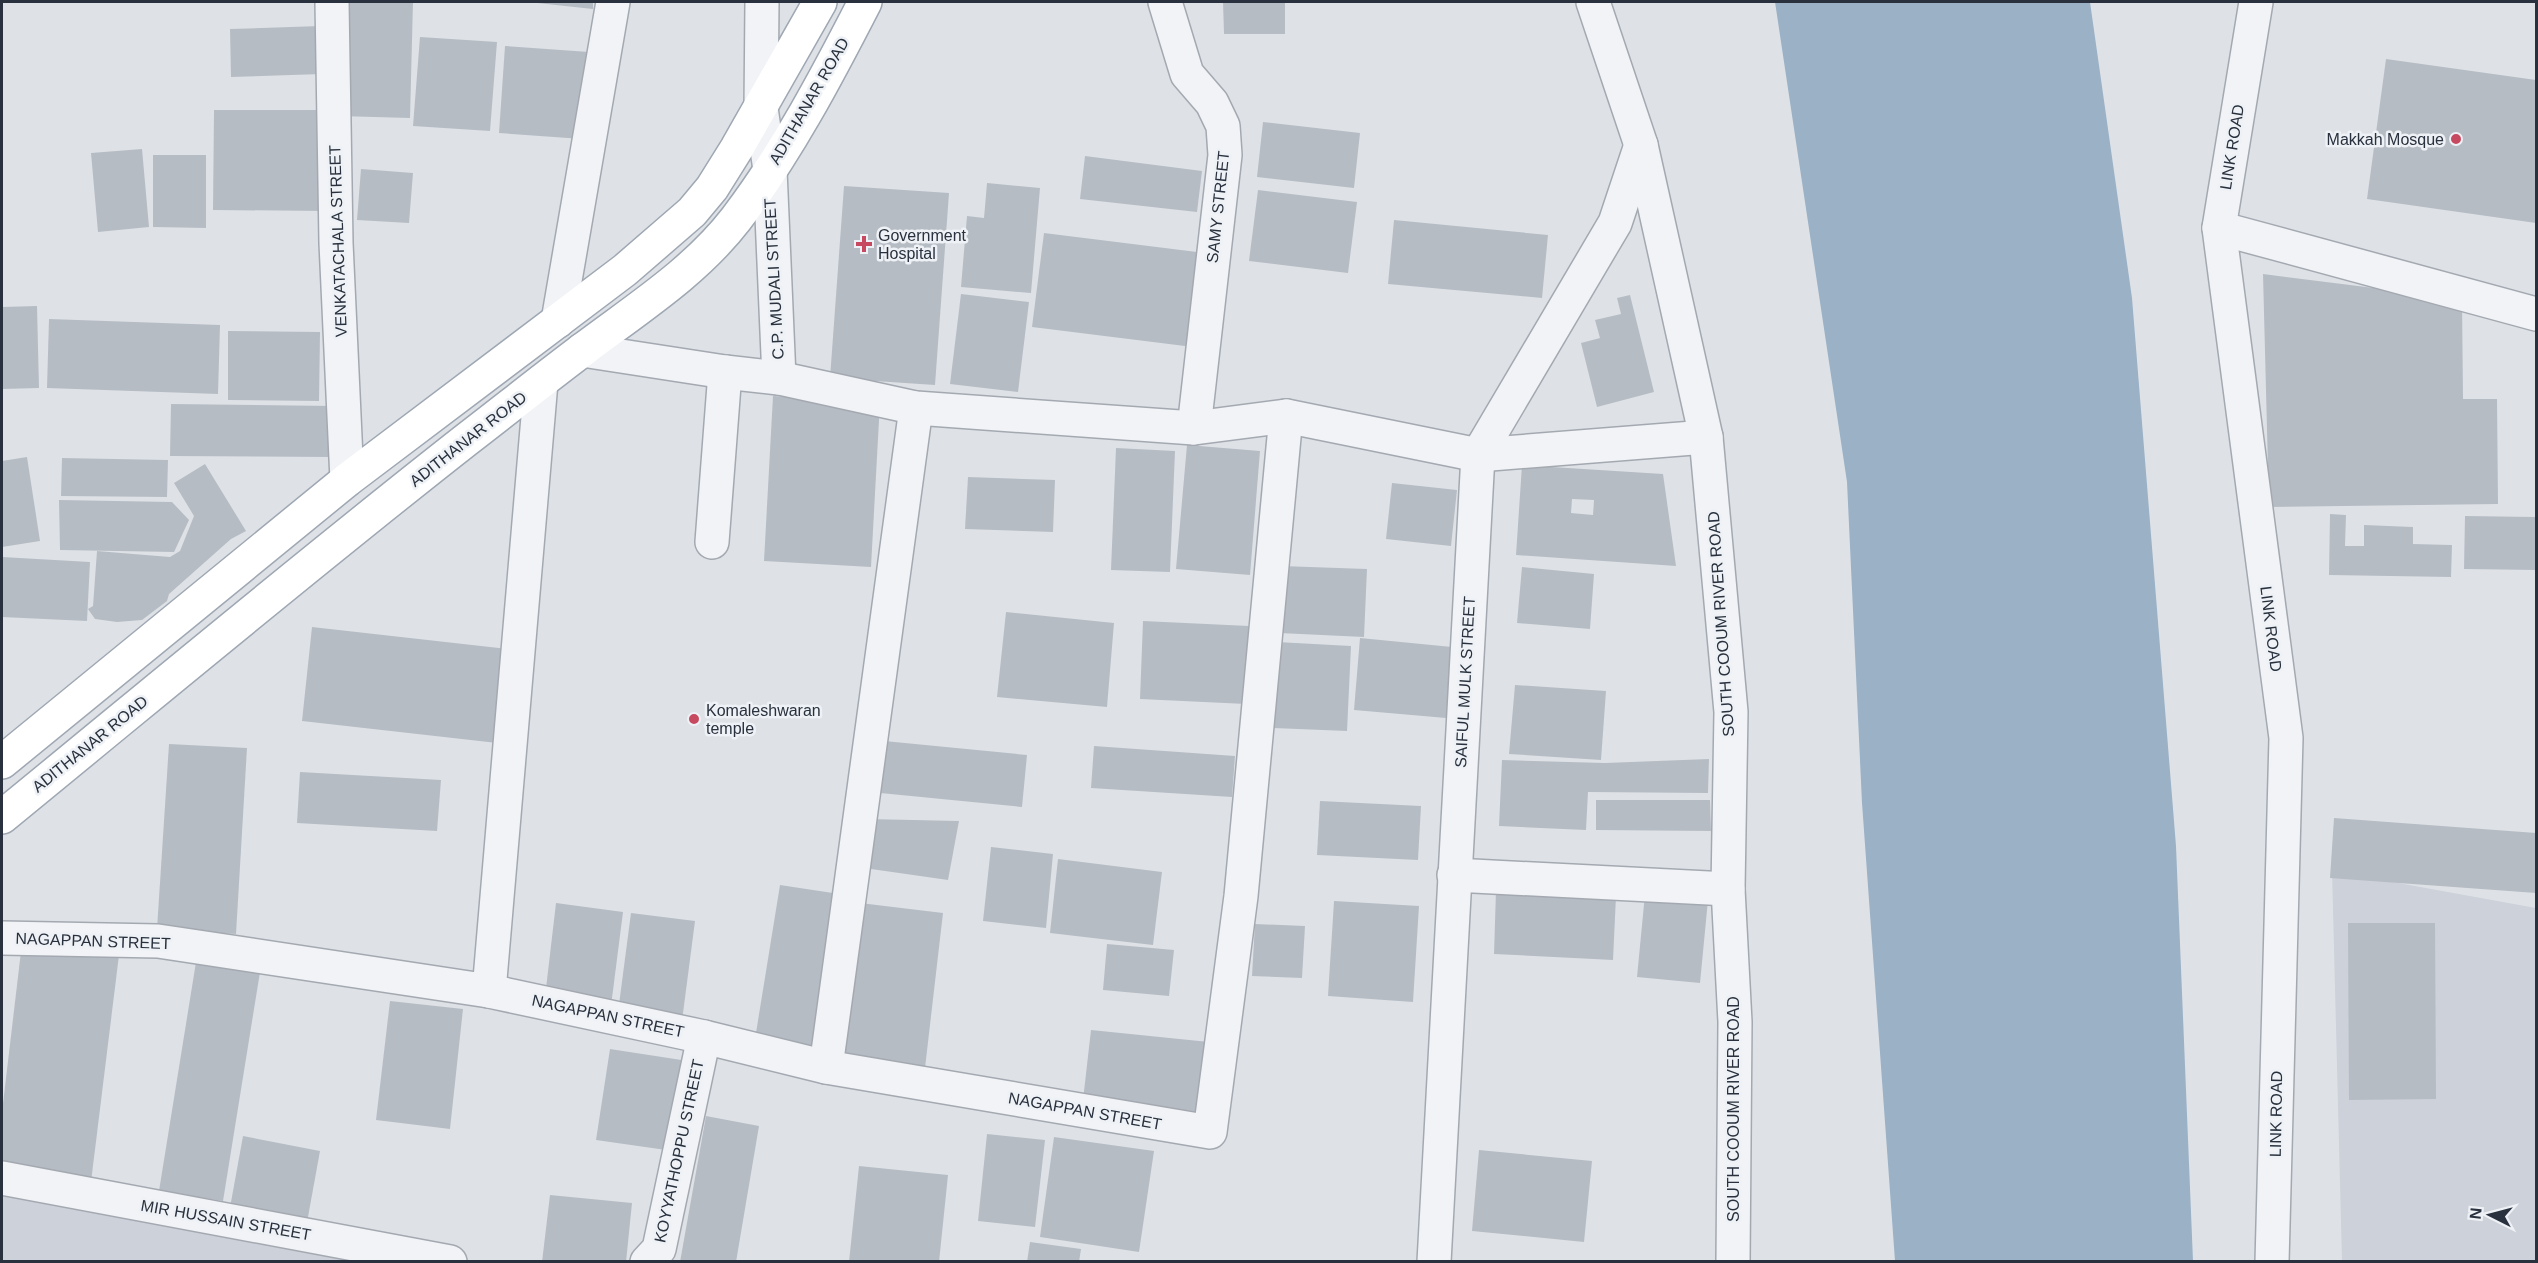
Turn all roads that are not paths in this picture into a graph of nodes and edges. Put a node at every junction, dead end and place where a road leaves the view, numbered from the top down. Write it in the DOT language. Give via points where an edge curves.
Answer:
graph roads {
  1 [pos="332,2"];
  2 [pos="613,2"];
  3 [pos="762,2"];
  4 [pos="820,2"];
  5 [pos="865,2"];
  6 [pos="1165,2"];
  7 [pos="1593,2"];
  8 [pos="2256,2"];
  9 [pos="761,108"];
  10 [pos="1641,145"];
  11 [pos="770,170"];
  12 [pos="2219,228"];
  13 [pos="2536,314"];
  14 [pos="558,321"];
  15 [pos="582,350"];
  16 [pos="725,372"];
  17 [pos="779,378"];
  18 [pos="541,382"];
  19 [pos="916,408"];
  20 [pos="1286,416"];
  21 [pos="1194,428"];
  22 [pos="1706,437"];
  23 [pos="1478,455"];
  24 [pos="347,480"];
  25 [pos="712,542"];
  26 [pos="2,762"];
  27 [pos="2,817"];
  28 [pos="1454,875"];
  29 [pos="1728,889"];
  30 [pos="2,938"];
  31 [pos="489,991"];
  32 [pos="704,1037"];
  33 [pos="826,1067"];
  34 [pos="2,1178"];
  35 [pos="450,1262"];
  36 [pos="647,1262"];
  37 [pos="1434,1262"];
  38 [pos="1733,1262"];
  39 [pos="2272,1262"];
  1 -- 24 [label="street, VENKATACHALA STREET" via="336,243"];
  2 -- 14 [label="street"];
  3 -- 9 [label="street, C.P. MUDALI STREET"];
  4 -- 9 [label="main road"];
  5 -- 11 [label="main road, ADITHANAR ROAD" via="824,82"];
  6 -- 21 [label="street, SAMY STREET" via="1187,74 1212,103 1223,126 1225,155"];
  7 -- 10 [label="street, SOUTH COOUM RIVER ROAD"];
  8 -- 12 [label="street, LINK ROAD"];
  9 -- 11 [label="street, C.P. MUDALI STREET"];
  9 -- 14 [label="main road" via="712,188 692,212"];
  10 -- 22 [label="street, SOUTH COOUM RIVER ROAD"];
  10 -- 23 [label="street, SAIFUL MULK STREET" via="1615,223"];
  11 -- 15 [label="main road, ADITHANAR ROAD" via="709,249 670,285"];
  11 -- 17 [label="street, C.P. MUDALI STREET"];
  12 -- 13 [label="street"];
  12 -- 39 [label="street, LINK ROAD" via="2286,738"];
  14 -- 24 [label="main road"];
  15 -- 16 [label="street"];
  15 -- 18 [label="main road, ADITHANAR ROAD"];
  16 -- 17 [label="street"];
  16 -- 25 [label="street"];
  17 -- 19 [label="street"];
  18 -- 27 [label="main road, ADITHANAR ROAD" via="386,502"];
  18 -- 31 [label="street"];
  19 -- 21 [label="street"];
  19 -- 33 [label="street"];
  20 -- 21 [label="street"];
  20 -- 23 [label="street"];
  20 -- 33 [label="street, NAGAPPAN STREET" via="1241,896 1210,1132"];
  22 -- 23 [label="street"];
  22 -- 29 [label="street, SOUTH COOUM RIVER ROAD" via="1731,712"];
  23 -- 28 [label="street, SAIFUL MULK STREET"];
  24 -- 26 [label="main road"];
  28 -- 29 [label="street"];
  28 -- 37 [label="street, SAIFUL MULK STREET"];
  29 -- 38 [label="street, SOUTH COOUM RIVER ROAD" via="1735,1022"];
  30 -- 31 [label="street, NAGAPPAN STREET" via="158,941"];
  31 -- 32 [label="street, NAGAPPAN STREET"];
  32 -- 33 [label="street, NAGAPPAN STREET"];
  32 -- 36 [label="street, KOYYATHOPPU STREET" via="659,1248"];
  34 -- 35 [label="street, MIR HUSSAIN STREET"];
}
